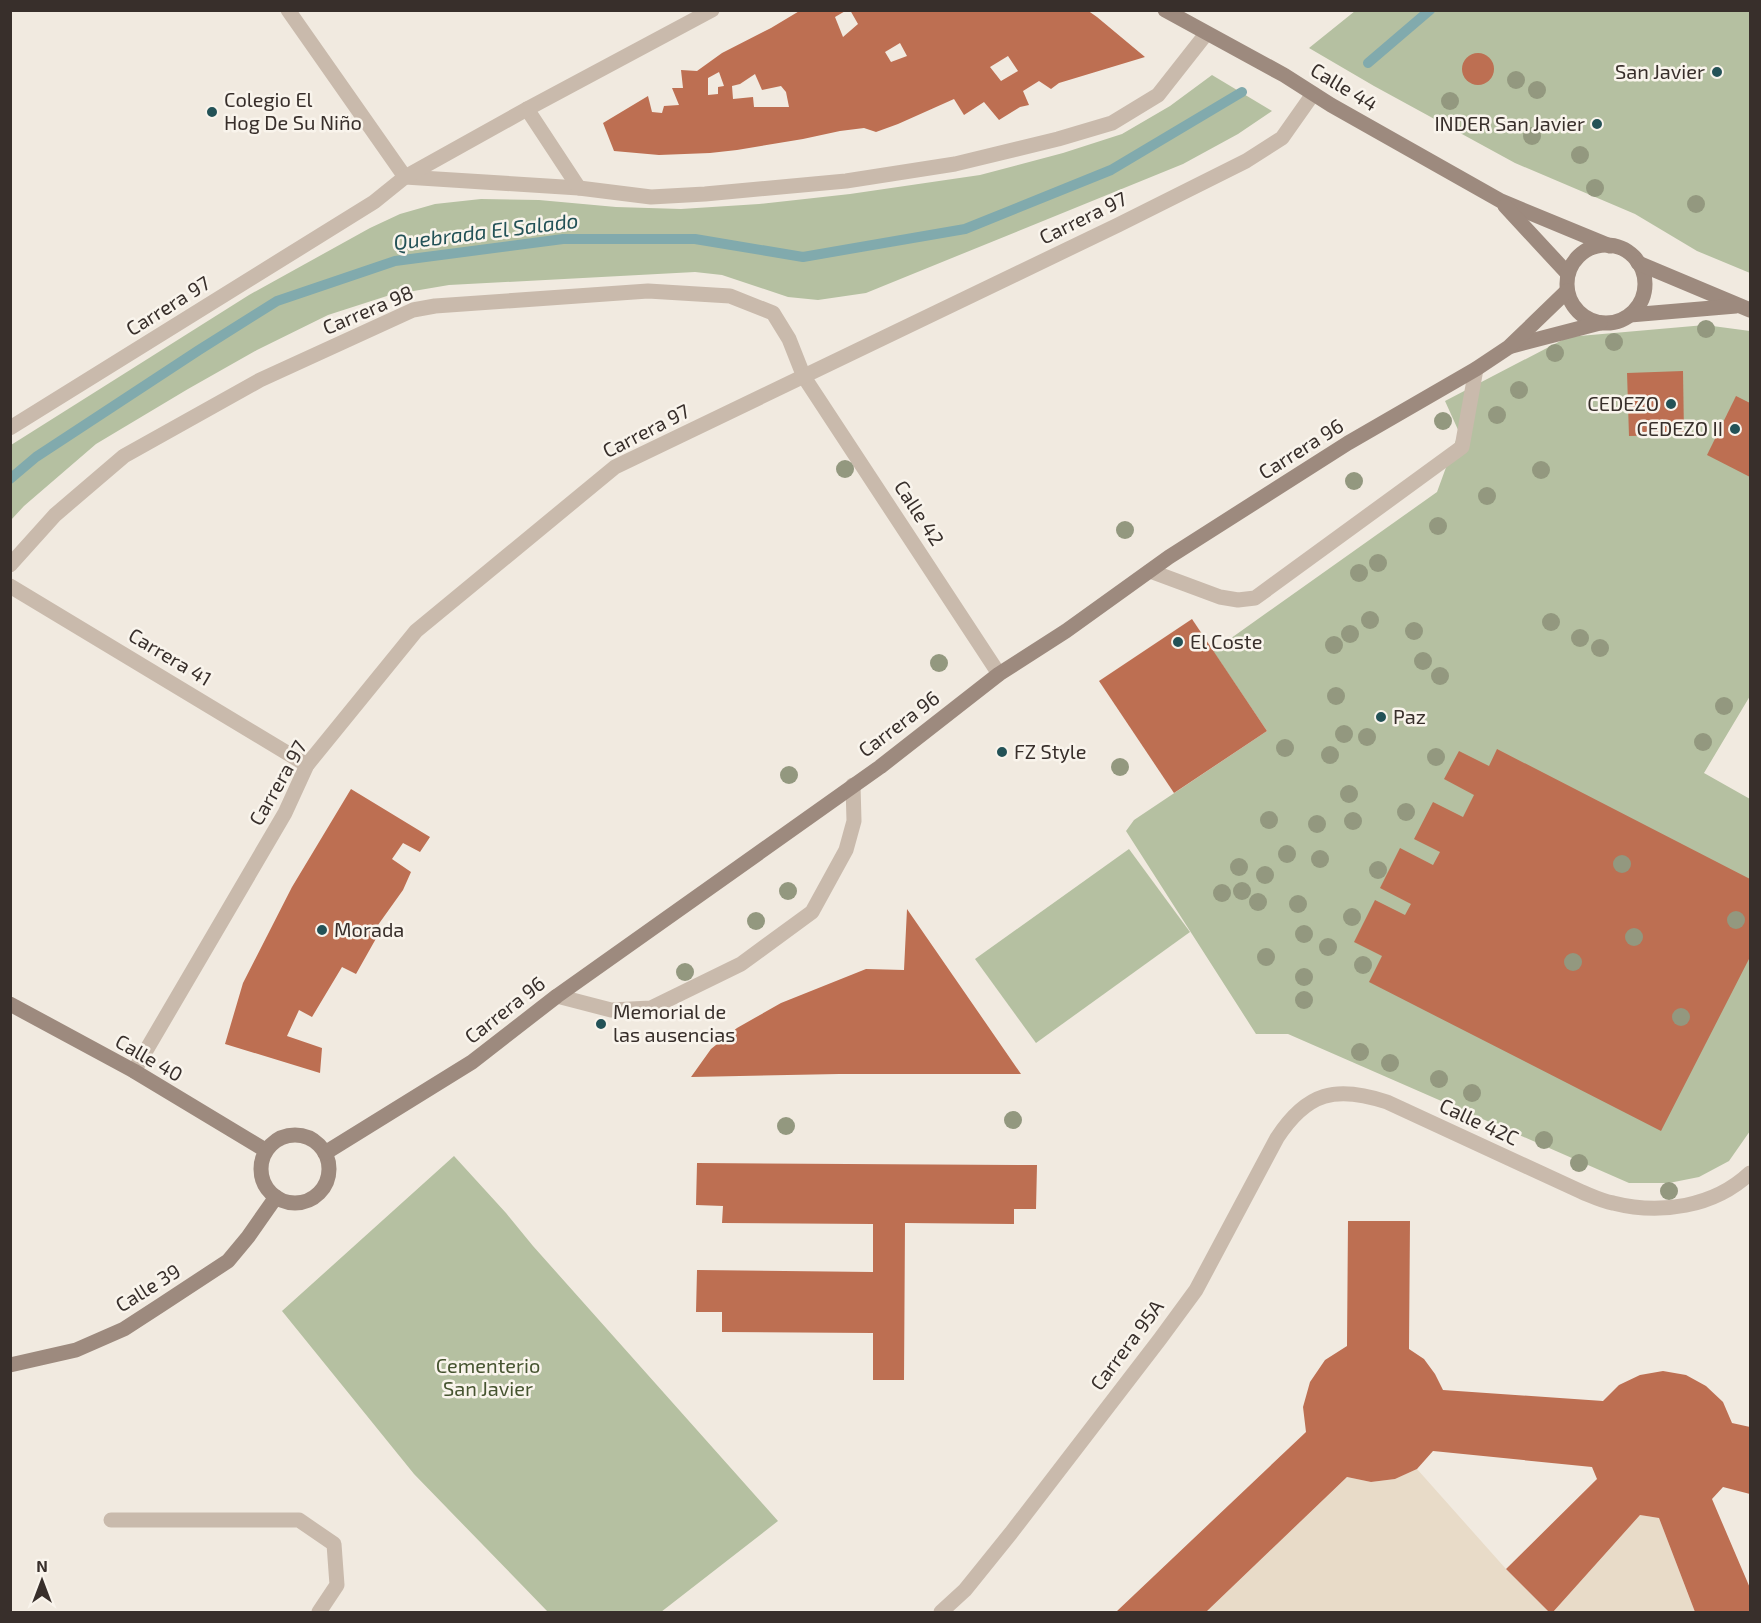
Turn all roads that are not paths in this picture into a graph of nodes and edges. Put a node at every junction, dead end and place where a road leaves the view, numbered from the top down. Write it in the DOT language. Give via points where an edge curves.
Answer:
graph roads {
  1 [pos="288,10"];
  2 [pos="712,10"];
  3 [pos="1165,10"];
  4 [pos="1206,34"];
  5 [pos="1313,94"];
  6 [pos="527,109"];
  7 [pos="405,177"];
  8 [pos="579,188"];
  9 [pos="1501,201"];
  10 [pos="1610,246"];
  11 [pos="1638,262"];
  12 [pos="1568,274"];
  13 [pos="1567,291"];
  14 [pos="1745,308"];
  15 [pos="1630,315"];
  16 [pos="1600,323"];
  17 [pos="1509,347"];
  18 [pos="1476,369"];
  19 [pos="804,377"];
  20 [pos="10,428"];
  21 [pos="10,565"];
  22 [pos="1150,571"];
  23 [pos="10,586"];
  24 [pos="999,674"];
  25 [pos="307,765"];
  26 [pos="853,785"];
  27 [pos="557,996"];
  28 [pos="10,1004"];
  29 [pos="134,1071"];
  30 [pos="1328,1095"];
  31 [pos="265,1150"];
  32 [pos="325,1153"];
  33 [pos="1750,1173"];
  34 [pos="276,1197"];
  35 [pos="10,1365"];
  36 [pos="111,1520"];
  37 [pos="319,1612"];
  38 [pos="941,1612"];
  1 -- 7 [label="street"];
  2 -- 6 [label="street, Carrera 97"];
  3 -- 4 [label="street, Calle 44"];
  4 -- 5 [label="street, Calle 44"];
  4 -- 8 [label="street" via="1158,95 1112,123 955,164 846,181 705,194 651,197"];
  5 -- 9 [label="street, Calle 44"];
  5 -- 19 [label="street, Carrera 97" via="1282,138 1246,161"];
  6 -- 7 [label="street, Carrera 97"];
  6 -- 8 [label="street"];
  7 -- 8 [label="street"];
  7 -- 20 [label="street, Carrera 97" via="374,202"];
  9 -- 10 [label="street, Calle 44"];
  9 -- 12 [label="street, Calle 44"];
  10 -- 11 [label="street" via="1624,250"];
  10 -- 12 [label="street" via="1589,250 1572,264"];
  11 -- 14 [label="street"];
  11 -- 15 [label="street" via="1645,283"];
  12 -- 13 [label="street"];
  13 -- 16 [label="street" via="1578,312"];
  13 -- 17 [label="street, Carrera 96"];
  14 -- 15 [label="street"];
  15 -- 16 [label="street"];
  16 -- 17 [label="street, Carrera 96"];
  17 -- 18 [label="street, Carrera 96"];
  18 -- 22 [label="street, Carrera 96" via="1348,443"];
  18 -- 22 [label="street" via="1462,447 1255,598 1220,597"];
  19 -- 21 [label="street, Carrera 98" via="789,339 773,313 730,296 648,291 413,310 260,380 124,456 55,515"];
  19 -- 24 [label="street, Calle 42"];
  19 -- 25 [label="street, Carrera 97" via="615,467 416,631"];
  22 -- 24 [label="street, Carrera 96"];
  23 -- 25 [label="street, Carrera 41"];
  24 -- 26 [label="street, Carrera 96"];
  25 -- 29 [label="street, Carrera 97" via="285,813"];
  26 -- 27 [label="street, Carrera 96"];
  26 -- 27 [label="street" via="854,821 846,850 812,912 741,964 651,1008 611,1010"];
  27 -- 32 [label="street, Carrera 96" via="472,1062"];
  28 -- 29 [label="street, Calle 40"];
  29 -- 31 [label="street, Calle 40"];
  30 -- 33 [label="street, Calle 42C" via="1353,1093 1387,1102 1611,1203 1656,1209 1691,1204 1730,1189"];
  30 -- 38 [label="street, Carrera 95A" via="1300,1108 1288,1121 1196,1290 1011,1533 965,1590"];
  31 -- 32 [label="street" via="289,1134 316,1142"];
  31 -- 34 [label="street" via="261,1178"];
  32 -- 34 [label="street" via="330,1166 328,1180 320,1192 299,1203"];
  34 -- 35 [label="street, Calle 39" via="228,1261 124,1329 76,1350"];
  36 -- 37 [label="street" via="300,1520 334,1544 337,1585"];
}
